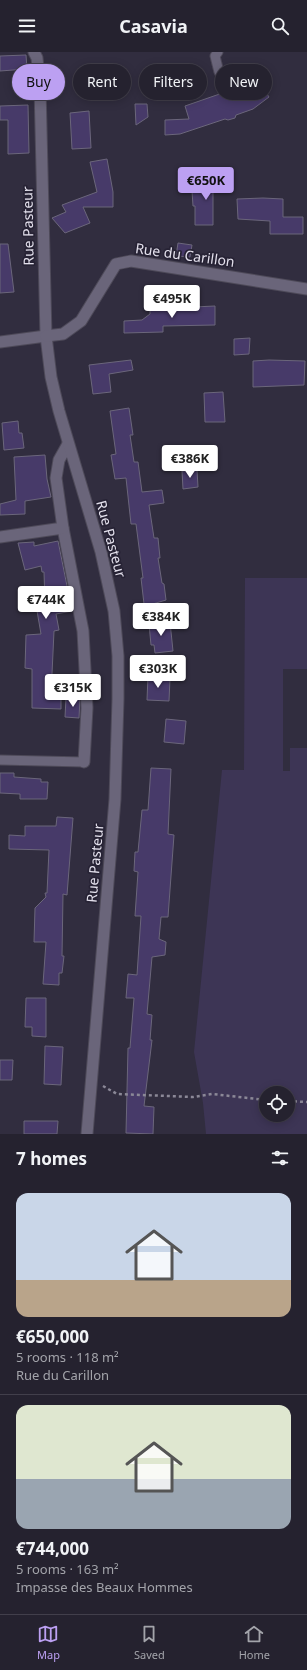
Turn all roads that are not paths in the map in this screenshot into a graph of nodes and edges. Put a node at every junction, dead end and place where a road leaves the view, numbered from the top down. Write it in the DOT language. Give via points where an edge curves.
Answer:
graph roads {
  1 [pos="34,52"];
  2 [pos="218,52"];
  3 [pos="217,64"];
  4 [pos="307,289"];
  5 [pos="46,336"];
  6 [pos="0,342"];
  7 [pos="68,444"];
  8 [pos="63,528"];
  9 [pos="0,537"];
  10 [pos="0,760"];
  11 [pos="84,762"];
  12 [pos="88,1134"];
  1 -- 5 [label="street, Rue Pasteur" via="40,87"];
  2 -- 3 [label="lane" via="215,56"];
  4 -- 5 [label="street, Rue du Carillon" via="131,261 116,264 81,321 63,334"];
  5 -- 6 [label="street, Rue du Carillon"];
  5 -- 7 [label="street, Rue Pasteur" via="51,377"];
  7 -- 8 [label="street" via="59,460 56,478"];
  7 -- 12 [label="street, Rue Pasteur" via="101,552 114,611 118,656 115,799"];
  8 -- 9 [label="street"];
  8 -- 11 [label="street" via="83,631 87,708"];
  10 -- 11 [label="lane"];
}
